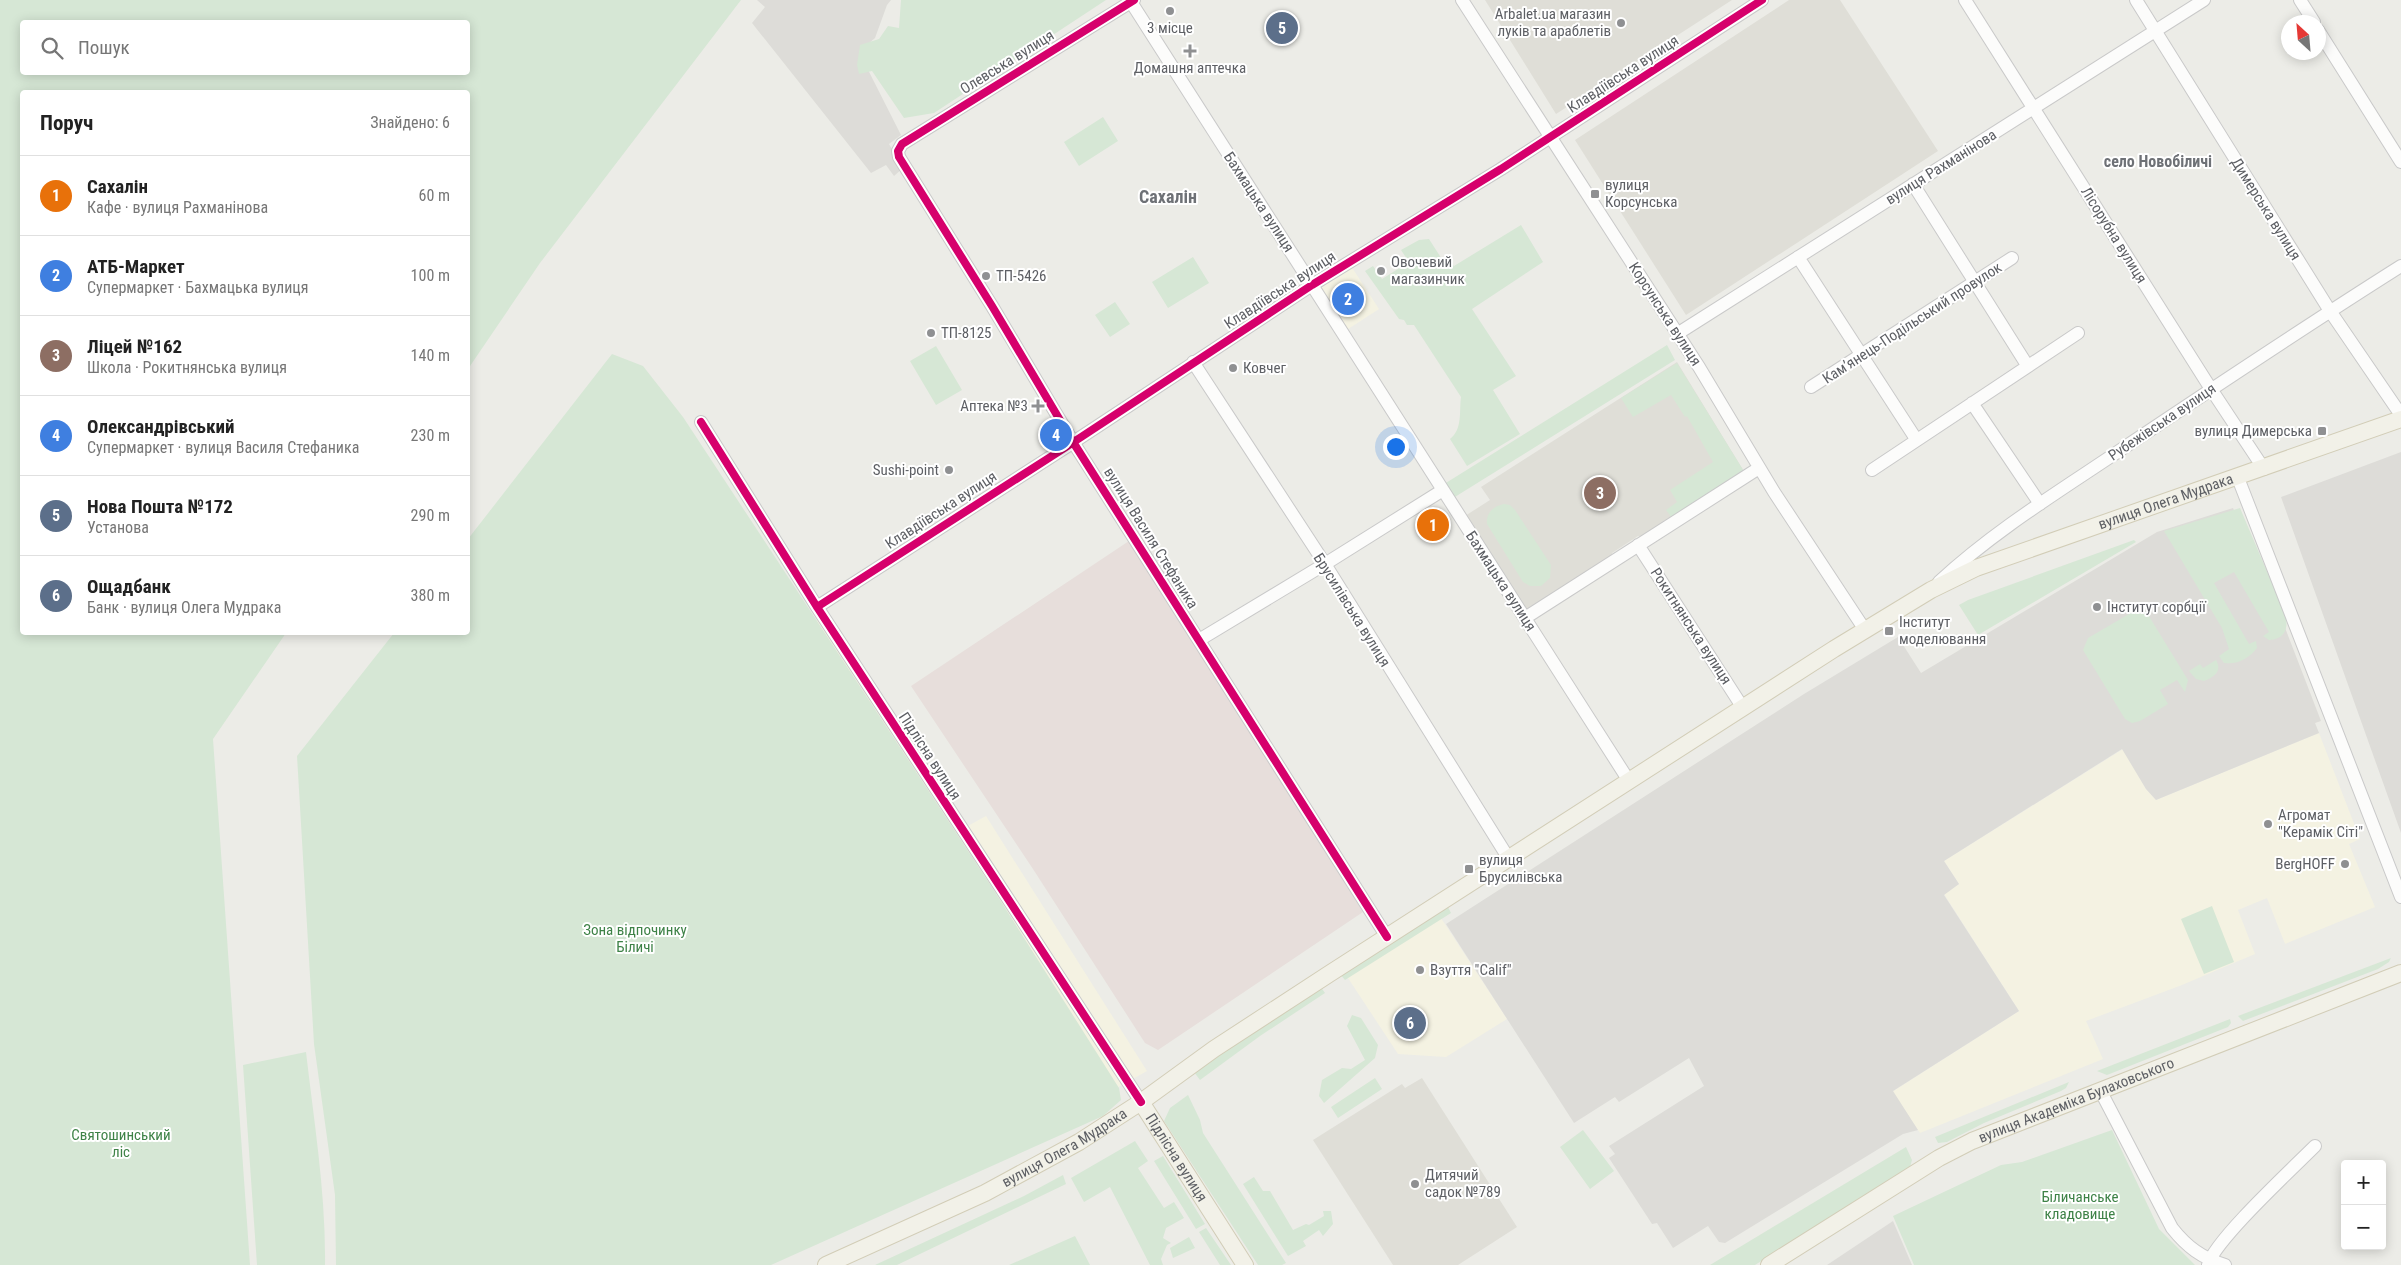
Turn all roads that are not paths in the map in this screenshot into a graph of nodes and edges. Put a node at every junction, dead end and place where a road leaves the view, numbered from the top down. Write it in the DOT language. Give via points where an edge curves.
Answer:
graph roads {
  1 [pos="1462,0"];
  2 [pos="1762,0"];
  3 [pos="1965,0"];
  4 [pos="2136,0"];
  5 [pos="2204,0"];
  6 [pos="2300,0"];
  7 [pos="1133,1"];
  8 [pos="2310,15"];
  9 [pos="2156,31"];
  10 [pos="2326,43"];
  11 [pos="2034,108"];
  12 [pos="1550,137"];
  13 [pos="898,151"];
  14 [pos="2401,162"];
  15 [pos="1913,184"];
  16 [pos="1798,257"];
  17 [pos="2012,258"];
  18 [pos="2401,266"];
  19 [pos="1976,282"];
  20 [pos="1312,285"];
  21 [pos="2330,311"];
  22 [pos="2078,332"];
  23 [pos="1677,334"];
  24 [pos="1862,355"];
  25 [pos="1194,362"];
  26 [pos="2027,365"];
  27 [pos="1812,387"];
  28 [pos="2211,389"];
  29 [pos="1972,403"];
  30 [pos="2401,414"];
  31 [pos="2401,420"];
  32 [pos="701,422"];
  33 [pos="1916,439"];
  34 [pos="1073,442"];
  35 [pos="1759,468"];
  36 [pos="2264,469"];
  37 [pos="1872,470"];
  38 [pos="2238,478"];
  39 [pos="1442,490"];
  40 [pos="2040,504"];
  41 [pos="1638,545"];
  42 [pos="1325,564"];
  43 [pos="1931,590"];
  44 [pos="817,608"];
  45 [pos="1524,618"];
  46 [pos="1865,630"];
  47 [pos="1199,640"];
  48 [pos="1743,708"];
  49 [pos="1629,781"];
  50 [pos="1509,859"];
  51 [pos="2401,897"];
  52 [pos="1387,937"];
  53 [pos="2401,973"];
  54 [pos="2100,1090"];
  55 [pos="1141,1102"];
  56 [pos="2314,1146"];
  57 [pos="2209,1262"];
  58 [pos="826,1265"];
  59 [pos="1245,1265"];
  60 [pos="1769,1265"];
  61 [pos="2225,1265"];
  1 -- 12 [label="street, Корсунська вулиця"];
  2 -- 12 [label="street, Клавдіївська вулиця"];
  3 -- 11 [label="street, Лісорубна вулиця"];
  4 -- 9 [label="street, Димерська вулиця"];
  5 -- 9 [label="street, вулиця Рахманінова"];
  6 -- 8 [label="street"];
  7 -- 13 [label="street, Олевська вулиця" via="902,144"];
  7 -- 20 [label="street, Бахмацька вулиця"];
  9 -- 11 [label="street, вулиця Рахманінова"];
  9 -- 21 [label="street, Димерська вулиця"];
  10 -- 14 [label="street"];
  11 -- 15 [label="street, вулиця Рахманінова"];
  11 -- 28 [label="street, Лісорубна вулиця"];
  12 -- 20 [label="street, Клавдіївська вулиця"];
  12 -- 23 [label="street, Корсунська вулиця"];
  13 -- 34 [label="street, вулиця Василя Стефаника"];
  15 -- 16 [label="street, вулиця Рахманінова"];
  15 -- 19 [label="street"];
  16 -- 23 [label="street, вулиця Рахманінова"];
  16 -- 24 [label="street"];
  17 -- 19 [label="street, Камʼянець-Подільський провулок"];
  18 -- 21 [label="street, Рубежівська вулиця"];
  19 -- 24 [label="street, Камʼянець-Подільський провулок"];
  19 -- 26 [label="street"];
  20 -- 25 [label="street, Клавдіївська вулиця"];
  20 -- 39 [label="street, Бахмацька вулиця"];
  21 -- 28 [label="street, Рубежівська вулиця"];
  21 -- 30 [label="street, Димерська вулиця"];
  22 -- 26 [label="street"];
  23 -- 35 [label="street, Корсунська вулиця"];
  24 -- 27 [label="street, Камʼянець-Подільський провулок"];
  24 -- 33 [label="street"];
  25 -- 34 [label="street, Клавдіївська вулиця"];
  25 -- 42 [label="street, Брусилівська вулиця"];
  26 -- 29 [label="street"];
  28 -- 36 [label="street, Лісорубна вулиця"];
  28 -- 40 [label="street, Рубежівська вулиця"];
  29 -- 33 [label="street"];
  29 -- 40 [label="street"];
  31 -- 36 [label="main road, вулиця Олега Мудрака"];
  32 -- 44 [label="street, Підлісна вулиця"];
  33 -- 37 [label="street"];
  34 -- 44 [label="street, Клавдіївська вулиця"];
  34 -- 47 [label="street, вулиця Василя Стефаника"];
  35 -- 41 [label="street"];
  35 -- 46 [label="street, Корсунська вулиця"];
  36 -- 38 [label="main road, вулиця Олега Мудрака"];
  38 -- 43 [label="main road, вулиця Олега Мудрака" via="1976,568"];
  38 -- 51 [label="street"];
  39 -- 42 [label="street"];
  39 -- 45 [label="street, Бахмацька вулиця"];
  40 -- 43 [label="street, Рубежівська вулиця" via="1972,551"];
  41 -- 45 [label="street"];
  41 -- 48 [label="street, Рокитнянська вулиця"];
  42 -- 47 [label="street"];
  42 -- 50 [label="street, Брусилівська вулиця"];
  43 -- 46 [label="main road, вулиця Олега Мудрака"];
  44 -- 55 [label="street, Підлісна вулиця"];
  45 -- 49 [label="street, Бахмацька вулиця"];
  46 -- 48 [label="main road, вулиця Олега Мудрака"];
  47 -- 52 [label="street, вулиця Василя Стефаника"];
  48 -- 49 [label="main road, вулиця Олега Мудрака"];
  49 -- 50 [label="main road, вулиця Олега Мудрака"];
  50 -- 52 [label="main road, вулиця Олега Мудрака"];
  52 -- 55 [label="main road, вулиця Олега Мудрака" via="1214,1049"];
  53 -- 54 [label="main road, вулиця Академіка Булаховського"];
  54 -- 57 [label="street" via="2172,1228 2186,1246"];
  54 -- 60 [label="main road, вулиця Академіка Булаховського" via="1972,1141"];
  55 -- 58 [label="main road, вулиця Олега Мудрака" via="1079,1142 985,1193"];
  55 -- 59 [label="main road, Підлісна вулиця"];
  56 -- 57 [label="street" via="2225,1238"];
  57 -- 61 [label="street"];
}
